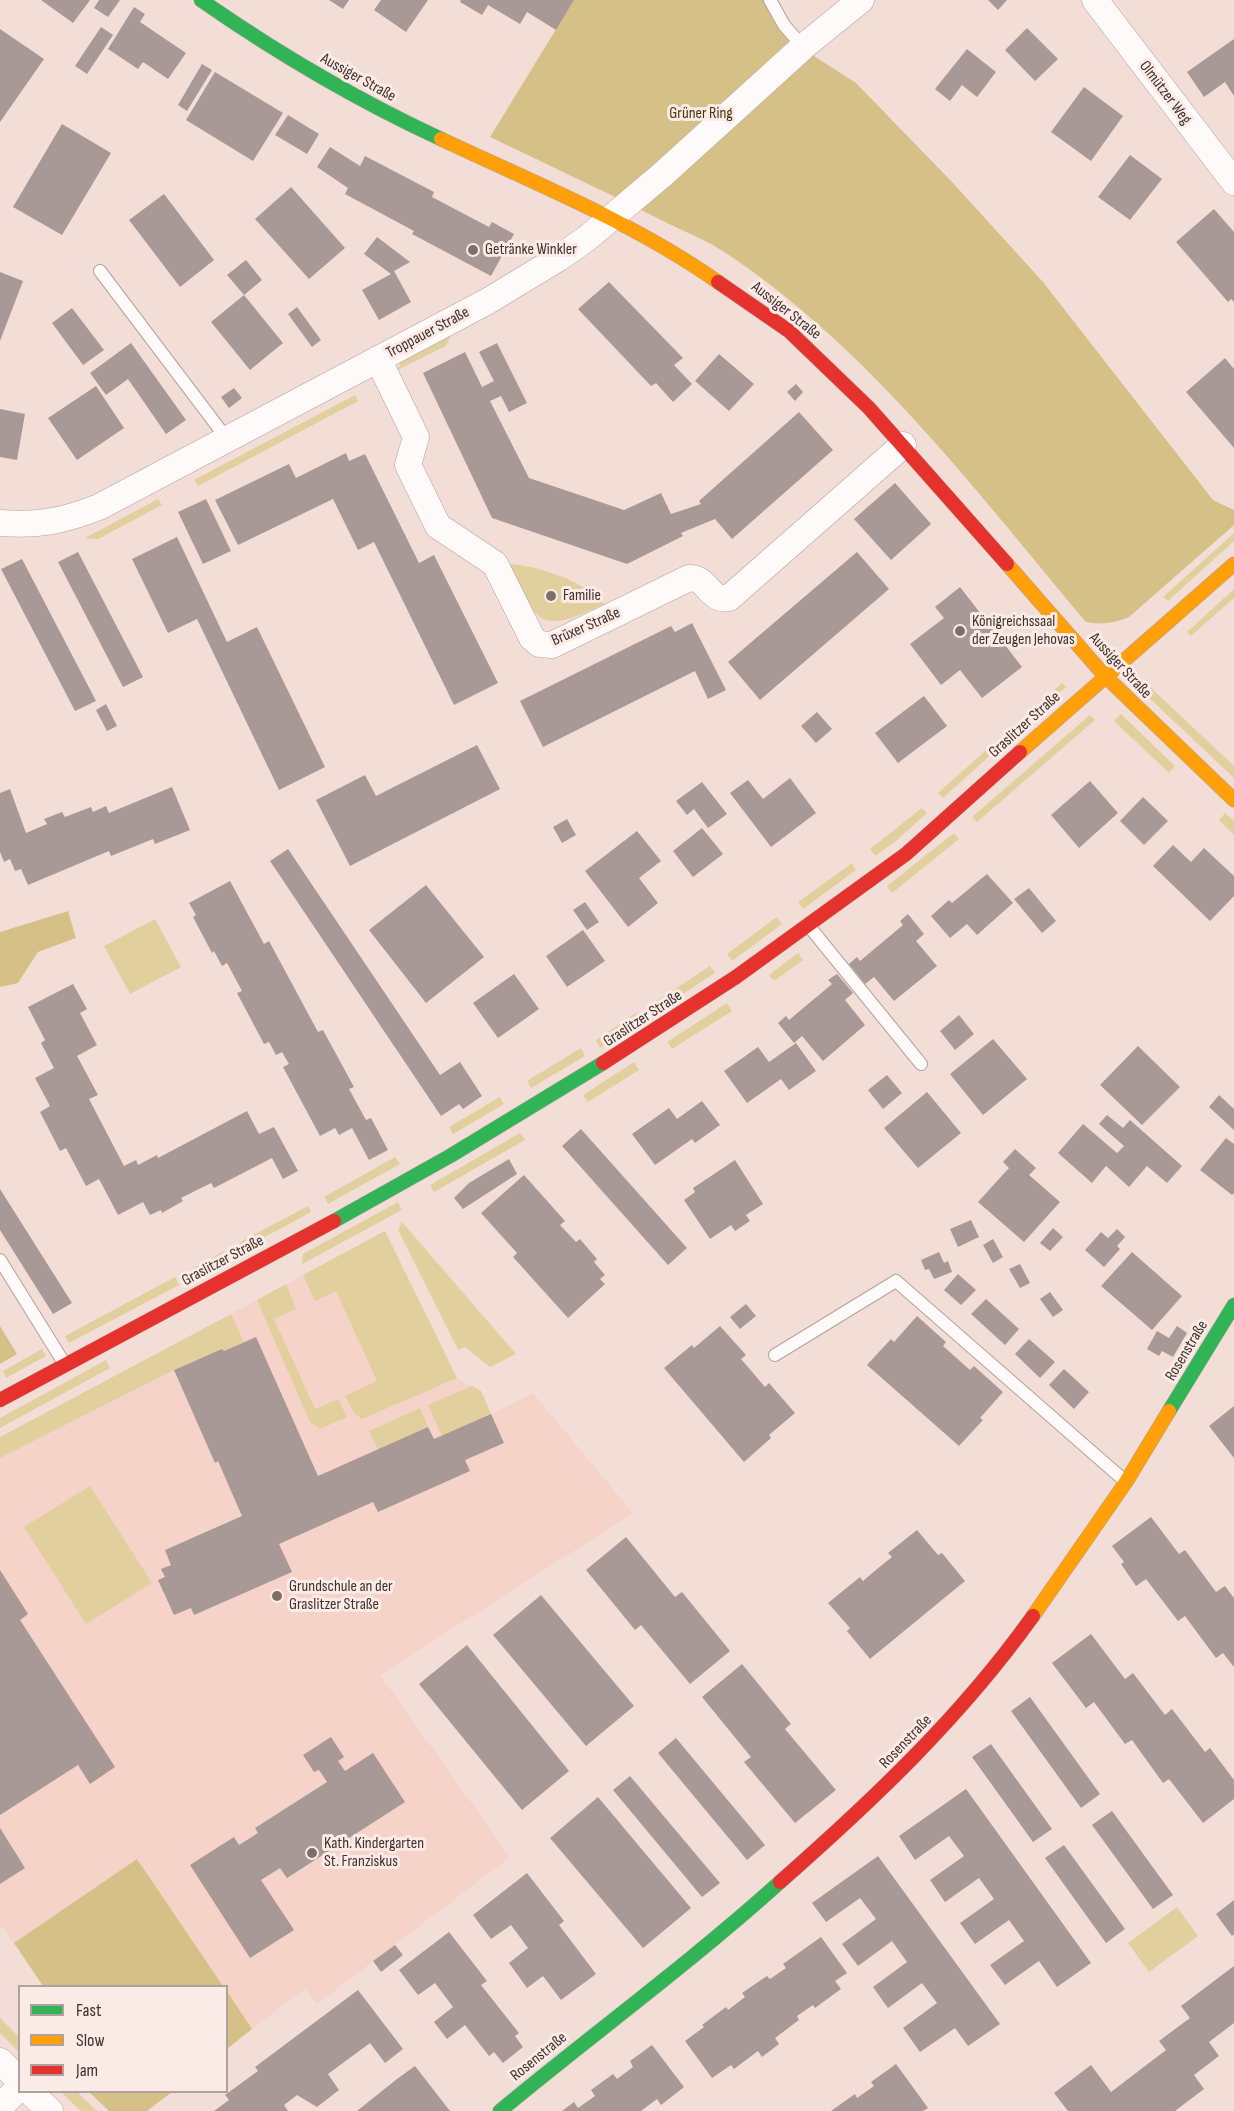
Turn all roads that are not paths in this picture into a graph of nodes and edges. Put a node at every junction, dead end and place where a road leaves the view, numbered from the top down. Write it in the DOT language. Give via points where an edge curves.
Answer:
graph roads {
  1 [pos="201,0"];
  2 [pos="771,0"];
  3 [pos="861,0"];
  4 [pos="1098,1"];
  5 [pos="803,47"];
  6 [pos="1234,182"];
  7 [pos="609,218"];
  8 [pos="100,271"];
  9 [pos="378,359"];
  10 [pos="226,439"];
  11 [pos="903,445"];
  12 [pos="0,522"];
  13 [pos="1234,564"];
  14 [pos="1105,676"];
  15 [pos="1234,800"];
  16 [pos="808,925"];
  17 [pos="921,1064"];
  18 [pos="0,1260"];
  19 [pos="1234,1305"];
  20 [pos="775,1355"];
  21 [pos="65,1365"];
  22 [pos="0,1400"];
  23 [pos="1126,1482"];
  24 [pos="0,2061"];
  25 [pos="18,2079"];
  26 [pos="18,2088"];
  27 [pos="32,2093"];
  28 [pos="0,2107"];
  29 [pos="50,2111"];
  30 [pos="500,2111"];
  1 -- 7 [label="street, Aussiger Straße" via="262,42 351,94"];
  2 -- 5 [label="lane" via="784,25"];
  3 -- 5 [label="street, Troppauer Straße"];
  4 -- 6 [label="street, Olmützer Weg"];
  5 -- 7 [label="street, Troppauer Straße" via="662,176"];
  7 -- 9 [label="street, Troppauer Straße" via="586,239 529,276"];
  7 -- 11 [label="street, Aussiger Straße" via="693,264 789,331"];
  8 -- 10 [label="lane"];
  9 -- 10 [label="street, Troppauer Straße"];
  9 -- 11 [label="street, Brüxer Straße" via="416,437 408,465 438,526 495,564 532,638 539,644 552,645 689,578 702,581 721,600 729,598"];
  10 -- 12 [label="street, Troppauer Straße" via="69,519 27,525"];
  11 -- 14 [label="street, Aussiger Straße"];
  13 -- 14 [label="street, Graslitzer Straße"];
  14 -- 15 [label="street, Aussiger Straße"];
  14 -- 16 [label="street, Graslitzer Straße" via="906,854"];
  16 -- 17 [label="lane"];
  16 -- 21 [label="street, Graslitzer Straße" via="644,1038 450,1156"];
  18 -- 21 [label="lane"];
  19 -- 23 [label="street, Rosenstraße"];
  20 -- 23 [label="lane" via="897,1281"];
  21 -- 22 [label="street, Graslitzer Straße"];
  23 -- 30 [label="street, Rosenstraße" via="1004,1656 942,1729 874,1798 727,1930"];
  24 -- 25 [label="street"];
  26 -- 28 [label="street"];
  27 -- 29 [label="street"];
}
